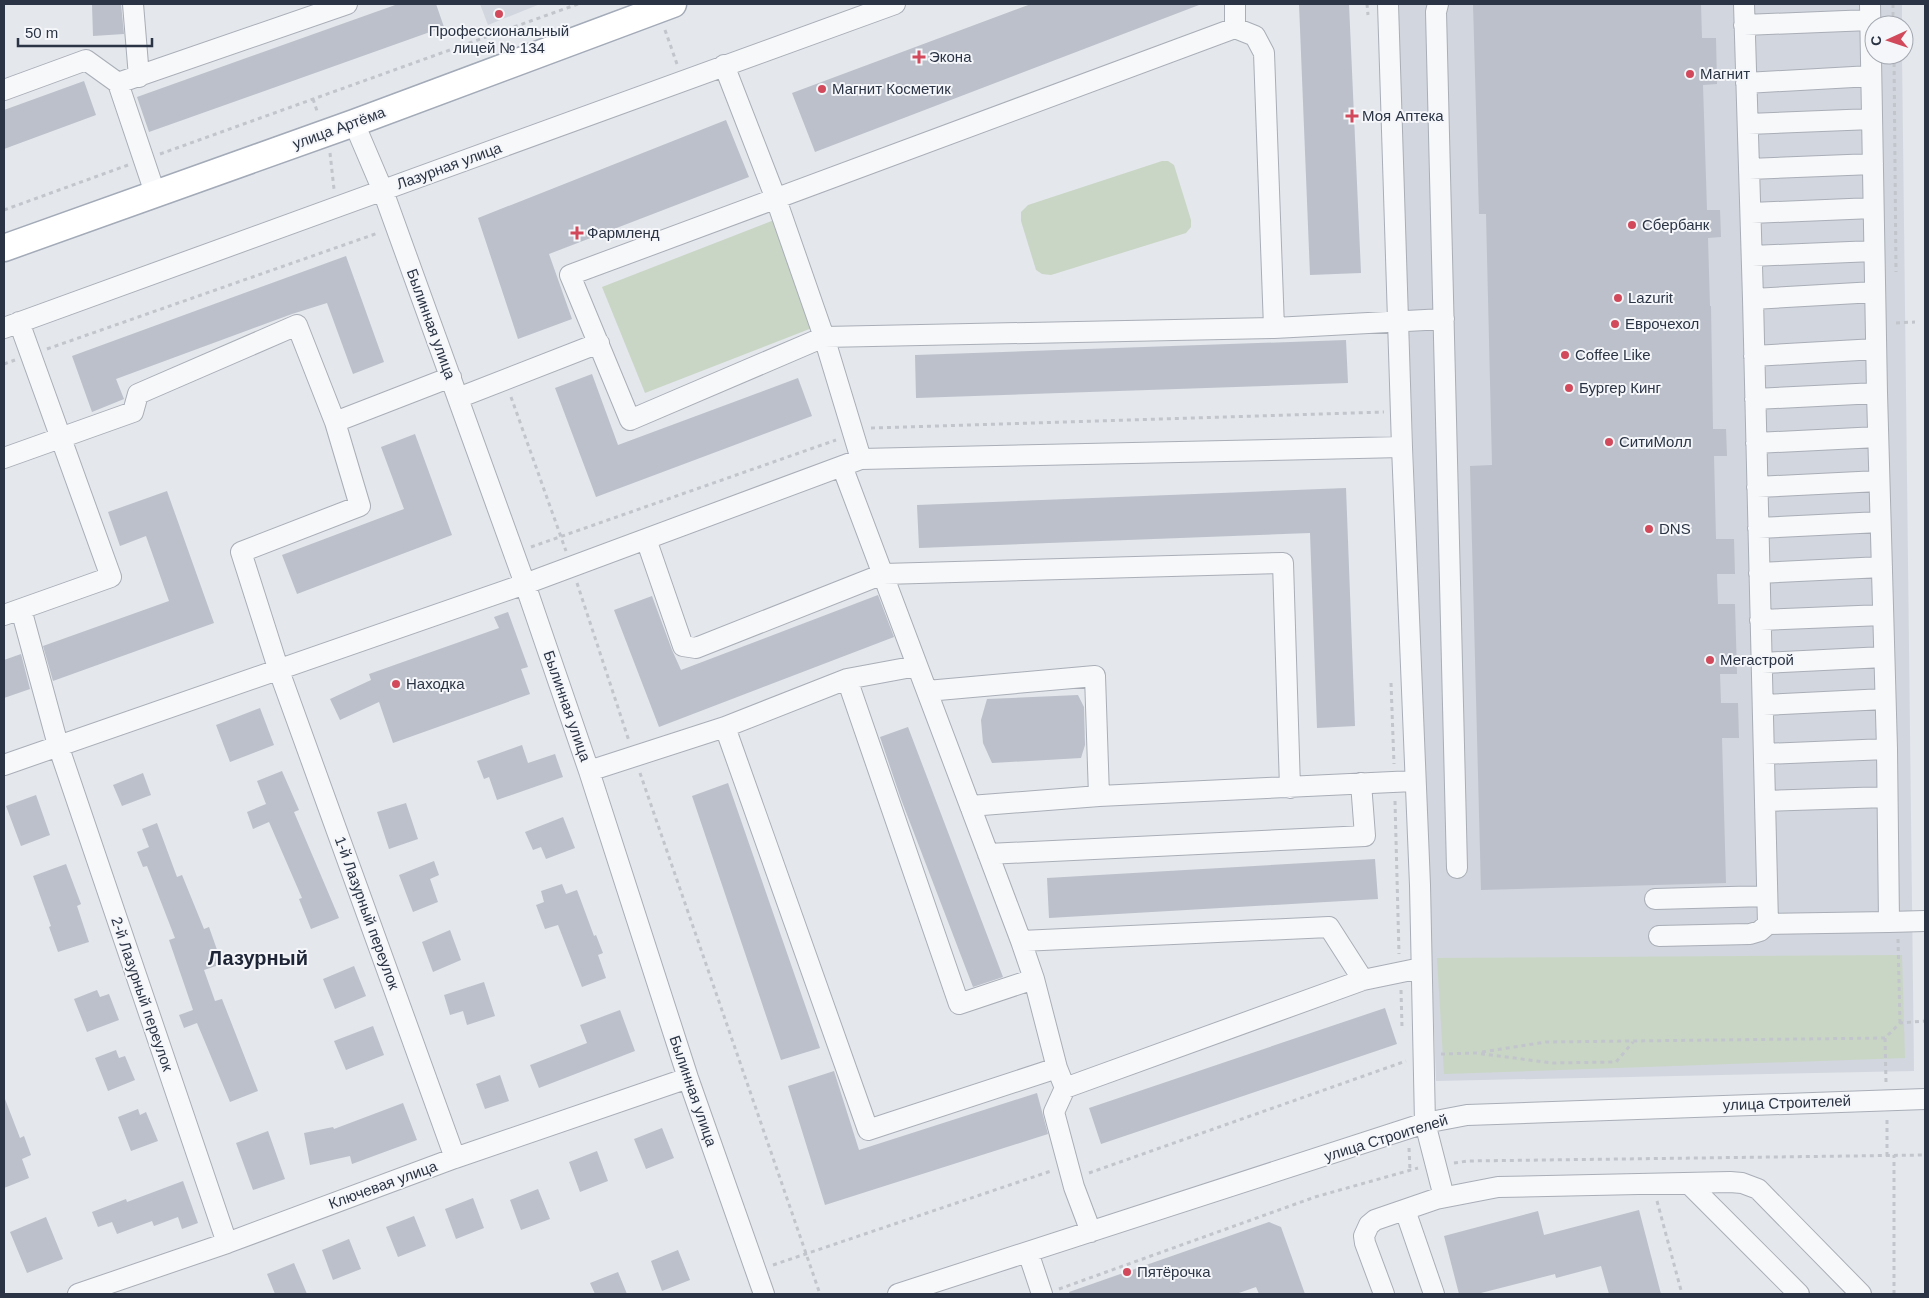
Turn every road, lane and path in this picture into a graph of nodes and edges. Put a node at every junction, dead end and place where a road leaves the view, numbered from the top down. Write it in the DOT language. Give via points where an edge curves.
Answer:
graph roads {
  1 [pos="133,4"];
  2 [pos="347,4"];
  3 [pos="578,4"];
  4 [pos="895,4"];
  5 [pos="1235,4"];
  6 [pos="1388,4"];
  7 [pos="1438,4"];
  8 [pos="1744,4"];
  9 [pos="1870,12"];
  10 [pos="668,15"];
  11 [pos="1744,25"];
  12 [pos="1235,28"];
  13 [pos="724,65"];
  14 [pos="138,76"];
  15 [pos="1871,76"];
  16 [pos="682,80"];
  17 [pos="118,83"];
  18 [pos="1746,83"];
  19 [pos="4,90"];
  20 [pos="313,99"];
  21 [pos="320,119"];
  22 [pos="1872,119"];
  23 [pos="354,123"];
  24 [pos="1748,124"];
  25 [pos="330,150"];
  26 [pos="144,159"];
  27 [pos="1873,164"];
  28 [pos="1749,169"];
  29 [pos="383,191"];
  30 [pos="156,193"];
  31 [pos="776,198"];
  32 [pos="336,208"];
  33 [pos="1874,208"];
  34 [pos="4,210"];
  35 [pos="1750,213"];
  36 [pos="396,226"];
  37 [pos="4,248"];
  38 [pos="1874,251"];
  39 [pos="1752,256"];
  40 [pos="1875,292"];
  41 [pos="1753,299"];
  42 [pos="1444,319"];
  43 [pos="1399,321"];
  44 [pos="1896,322"];
  45 [pos="1915,322"];
  46 [pos="11,325"];
  47 [pos="1274,328"];
  48 [pos="824,337"];
  49 [pos="599,343"];
  50 [pos="1876,349"];
  51 [pos="30,354"];
  52 [pos="1754,356"];
  53 [pos="4,364"];
  54 [pos="451,377"];
  55 [pos="505,380"];
  56 [pos="1877,393"];
  57 [pos="458,398"];
  58 [pos="1755,399"];
  59 [pos="335,422"];
  60 [pos="1878,436"];
  61 [pos="60,437"];
  62 [pos="1756,443"];
  63 [pos="1402,447"];
  64 [pos="4,458"];
  65 [pos="861,459"];
  66 [pos="842,466"];
  67 [pos="1880,481"];
  68 [pos="1757,487"];
  69 [pos="1880,522"];
  70 [pos="1758,528"];
  71 [pos="646,539"];
  72 [pos="571,567"];
  73 [pos="1882,567"];
  74 [pos="1759,573"];
  75 [pos="882,574"];
  76 [pos="525,584"];
  77 [pos="12,612"];
  78 [pos="1883,615"];
  79 [pos="1760,620"];
  80 [pos="1884,657"];
  81 [pos="1762,663"];
  82 [pos="917,666"];
  83 [pos="278,668"];
  84 [pos="847,679"];
  85 [pos="927,691"];
  86 [pos="1886,700"];
  87 [pos="1763,705"];
  88 [pos="725,727"];
  89 [pos="58,746"];
  90 [pos="1887,749"];
  91 [pos="1764,754"];
  92 [pos="634,756"];
  93 [pos="4,765"];
  94 [pos="589,771"];
  95 [pos="1414,781"];
  96 [pos="1361,783"];
  97 [pos="1290,788"];
  98 [pos="1099,796"];
  99 [pos="1887,797"];
  100 [pos="1765,801"];
  101 [pos="970,806"];
  102 [pos="988,854"];
  103 [pos="1457,868"];
  104 [pos="1768,896"];
  105 [pos="1655,899"];
  106 [pos="1925,921"];
  107 [pos="1893,922"];
  108 [pos="1768,924"];
  109 [pos="1659,936"];
  110 [pos="1021,941"];
  111 [pos="1421,968"];
  112 [pos="1034,979"];
  113 [pos="1363,980"];
  114 [pos="1925,1021"];
  115 [pos="1900,1023"];
  116 [pos="1633,1042"];
  117 [pos="1476,1053"];
  118 [pos="1423,1055"];
  119 [pos="1057,1068"];
  120 [pos="688,1078"];
  121 [pos="1065,1088"];
  122 [pos="1925,1099"];
  123 [pos="1425,1123"];
  124 [pos="1894,1155"];
  125 [pos="455,1158"];
  126 [pos="1070,1171"];
  127 [pos="1688,1183"];
  128 [pos="1653,1184"];
  129 [pos="1444,1197"];
  130 [pos="1405,1210"];
  131 [pos="1090,1232"];
  132 [pos="227,1243"];
  133 [pos="1028,1252"];
  134 [pos="806,1253"];
  135 [pos="756,1272"];
  136 [pos="78,1294"];
  137 [pos="764,1294"];
  138 [pos="820,1294"];
  139 [pos="898,1294"];
  140 [pos="1042,1294"];
  141 [pos="1384,1294"];
  142 [pos="1434,1294"];
  143 [pos="1682,1294"];
  144 [pos="1799,1294"];
  145 [pos="1861,1294"];
  146 [pos="1894,1294"];
  1 -- 14 [label="street"];
  2 -- 14 [label="street"];
  3 -- 20 [label="path"];
  4 -- 13 [label="street, Лазурная улица"];
  5 -- 12 [label="street"];
  6 -- 43 [label="street"];
  7 -- 42 [label="street"];
  8 -- 11 [label="street"];
  9 -- 11 [label="street"];
  9 -- 15 [label="street"];
  10 -- 16 [label="path"];
  10 -- 23 [label="main road, улица Артёма"];
  11 -- 18 [label="street"];
  12 -- 31 [label="street"];
  12 -- 47 [label="street" via="1255,36 1264,52"];
  13 -- 16 [label="street, Лазурная улица"];
  13 -- 31 [label="street"];
  14 -- 17 [label="street"];
  15 -- 18 [label="street"];
  15 -- 22 [label="street"];
  16 -- 29 [label="street, Лазурная улица"];
  17 -- 19 [label="street" via="86,60"];
  17 -- 26 [label="street"];
  18 -- 24 [label="street"];
  20 -- 21 [label="path"];
  20 -- 26 [label="path"];
  22 -- 24 [label="street"];
  22 -- 27 [label="street"];
  23 -- 29 [label="street, Былинная улица"];
  23 -- 30 [label="main road, улица Артёма"];
  24 -- 28 [label="street"];
  25 -- 32 [label="path"];
  26 -- 30 [label="street"];
  26 -- 34 [label="path"];
  27 -- 28 [label="street"];
  27 -- 33 [label="street"];
  28 -- 35 [label="street"];
  29 -- 32 [label="street, Лазурная улица"];
  29 -- 36 [label="street, Былинная улица"];
  30 -- 37 [label="main road, улица Артёма"];
  31 -- 48 [label="street"];
  31 -- 49 [label="street" via="570,275"];
  32 -- 46 [label="street, Лазурная улица"];
  33 -- 35 [label="street"];
  33 -- 38 [label="street"];
  35 -- 39 [label="street"];
  36 -- 51 [label="path"];
  36 -- 54 [label="street, Былинная улица"];
  38 -- 39 [label="street"];
  38 -- 40 [label="street"];
  39 -- 41 [label="street"];
  40 -- 41 [label="street"];
  40 -- 50 [label="street"];
  41 -- 52 [label="street"];
  42 -- 43 [label="street"];
  42 -- 103 [label="street"];
  43 -- 47 [label="street"];
  43 -- 63 [label="street"];
  44 -- 45 [label="path"];
  46 -- 51 [label="street"];
  47 -- 48 [label="street"];
  48 -- 49 [label="street" via="630,420"];
  48 -- 65 [label="street"];
  49 -- 55 [label="street"];
  50 -- 52 [label="street"];
  50 -- 56 [label="street"];
  51 -- 53 [label="path"];
  51 -- 61 [label="street"];
  52 -- 58 [label="street"];
  54 -- 57 [label="street, Былинная улица"];
  54 -- 59 [label="street"];
  55 -- 57 [label="street"];
  55 -- 72 [label="path"];
  56 -- 58 [label="street"];
  56 -- 60 [label="street"];
  57 -- 76 [label="street, Былинная улица"];
  58 -- 62 [label="street"];
  59 -- 61 [label="street" via="297,326 138,394 133,412"];
  59 -- 83 [label="street, 1-й Лазурный переулок" via="360,506 241,552"];
  60 -- 62 [label="street"];
  60 -- 67 [label="street"];
  61 -- 64 [label="street"];
  61 -- 77 [label="street" via="111,577"];
  62 -- 68 [label="street"];
  63 -- 65 [label="street"];
  63 -- 95 [label="street"];
  65 -- 66 [label="street"];
  66 -- 71 [label="street"];
  66 -- 75 [label="street"];
  67 -- 68 [label="street"];
  67 -- 69 [label="street"];
  68 -- 70 [label="street"];
  69 -- 70 [label="street"];
  69 -- 73 [label="street"];
  70 -- 74 [label="street"];
  71 -- 72 [label="street"];
  71 -- 75 [label="street" via="683,646 696,648"];
  72 -- 76 [label="street"];
  72 -- 92 [label="path"];
  73 -- 74 [label="street"];
  73 -- 78 [label="street"];
  74 -- 79 [label="street"];
  75 -- 82 [label="street"];
  75 -- 97 [label="street" via="1283,563"];
  76 -- 83 [label="street"];
  76 -- 94 [label="street, Былинная улица"];
  77 -- 89 [label="street, 2-й Лазурный переулок"];
  78 -- 79 [label="street"];
  78 -- 80 [label="street"];
  79 -- 81 [label="street"];
  80 -- 81 [label="street"];
  80 -- 86 [label="street"];
  81 -- 87 [label="street"];
  82 -- 84 [label="street"];
  82 -- 85 [label="street"];
  83 -- 89 [label="street"];
  83 -- 125 [label="street, 1-й Лазурный переулок"];
  84 -- 88 [label="street"];
  84 -- 112 [label="street" via="959,1004"];
  85 -- 98 [label="street" via="1095,676"];
  85 -- 101 [label="street"];
  86 -- 87 [label="street"];
  86 -- 90 [label="street"];
  87 -- 91 [label="street"];
  88 -- 92 [label="street"];
  88 -- 119 [label="street" via="868,1130"];
  89 -- 93 [label="street"];
  89 -- 132 [label="street, 2-й Лазурный переулок"];
  90 -- 91 [label="street"];
  90 -- 99 [label="street"];
  91 -- 100 [label="street"];
  92 -- 94 [label="street"];
  92 -- 134 [label="path"];
  94 -- 120 [label="street, Былинная улица"];
  95 -- 96 [label="street"];
  95 -- 111 [label="street"];
  96 -- 97 [label="street"];
  96 -- 102 [label="street" via="1365,836"];
  97 -- 98 [label="street"];
  98 -- 101 [label="street"];
  99 -- 100 [label="street"];
  99 -- 107 [label="street"];
  100 -- 104 [label="street"];
  101 -- 102 [label="street"];
  102 -- 110 [label="street"];
  104 -- 105 [label="street"];
  104 -- 108 [label="street"];
  106 -- 107 [label="street"];
  107 -- 108 [label="street"];
  107 -- 115 [label="path"];
  108 -- 109 [label="street" via="1750,934"];
  110 -- 112 [label="street"];
  110 -- 113 [label="street" via="1329,927"];
  111 -- 113 [label="street"];
  111 -- 118 [label="street"];
  112 -- 119 [label="street"];
  113 -- 121 [label="street"];
  114 -- 115 [label="path"];
  115 -- 116 [label="path" via="1885,1038"];
  116 -- 117 [label="path" via="1546,1042"];
  116 -- 117 [label="path" via="1616,1062 1552,1064"];
  117 -- 118 [label="path"];
  118 -- 123 [label="street"];
  118 -- 126 [label="path" via="1088,1173"];
  119 -- 121 [label="street"];
  120 -- 125 [label="street, Ключевая улица"];
  120 -- 135 [label="street, Былинная улица"];
  121 -- 126 [label="street" via="1054,1112"];
  122 -- 123 [label="street, улица Строителей" via="1467,1115"];
  123 -- 129 [label="street"];
  123 -- 131 [label="street, улица Строителей"];
  124 -- 146 [label="path"];
  125 -- 132 [label="street, Ключевая улица"];
  126 -- 131 [label="street"];
  126 -- 134 [label="path" via="1056,1169"];
  127 -- 128 [label="street"];
  127 -- 144 [label="street"];
  127 -- 145 [label="street" via="1737,1183 1758,1189"];
  128 -- 129 [label="street" via="1498,1187"];
  128 -- 143 [label="path"];
  129 -- 130 [label="street"];
  130 -- 141 [label="street" via="1375,1220 1366,1231 1365,1243"];
  130 -- 142 [label="street"];
  131 -- 133 [label="street, улица Строителей"];
  132 -- 136 [label="street, Ключевая улица"];
  133 -- 139 [label="street, улица Строителей"];
  133 -- 140 [label="street"];
  134 -- 135 [label="path"];
  134 -- 138 [label="path"];
  135 -- 137 [label="street, Былинная улица"];
}
